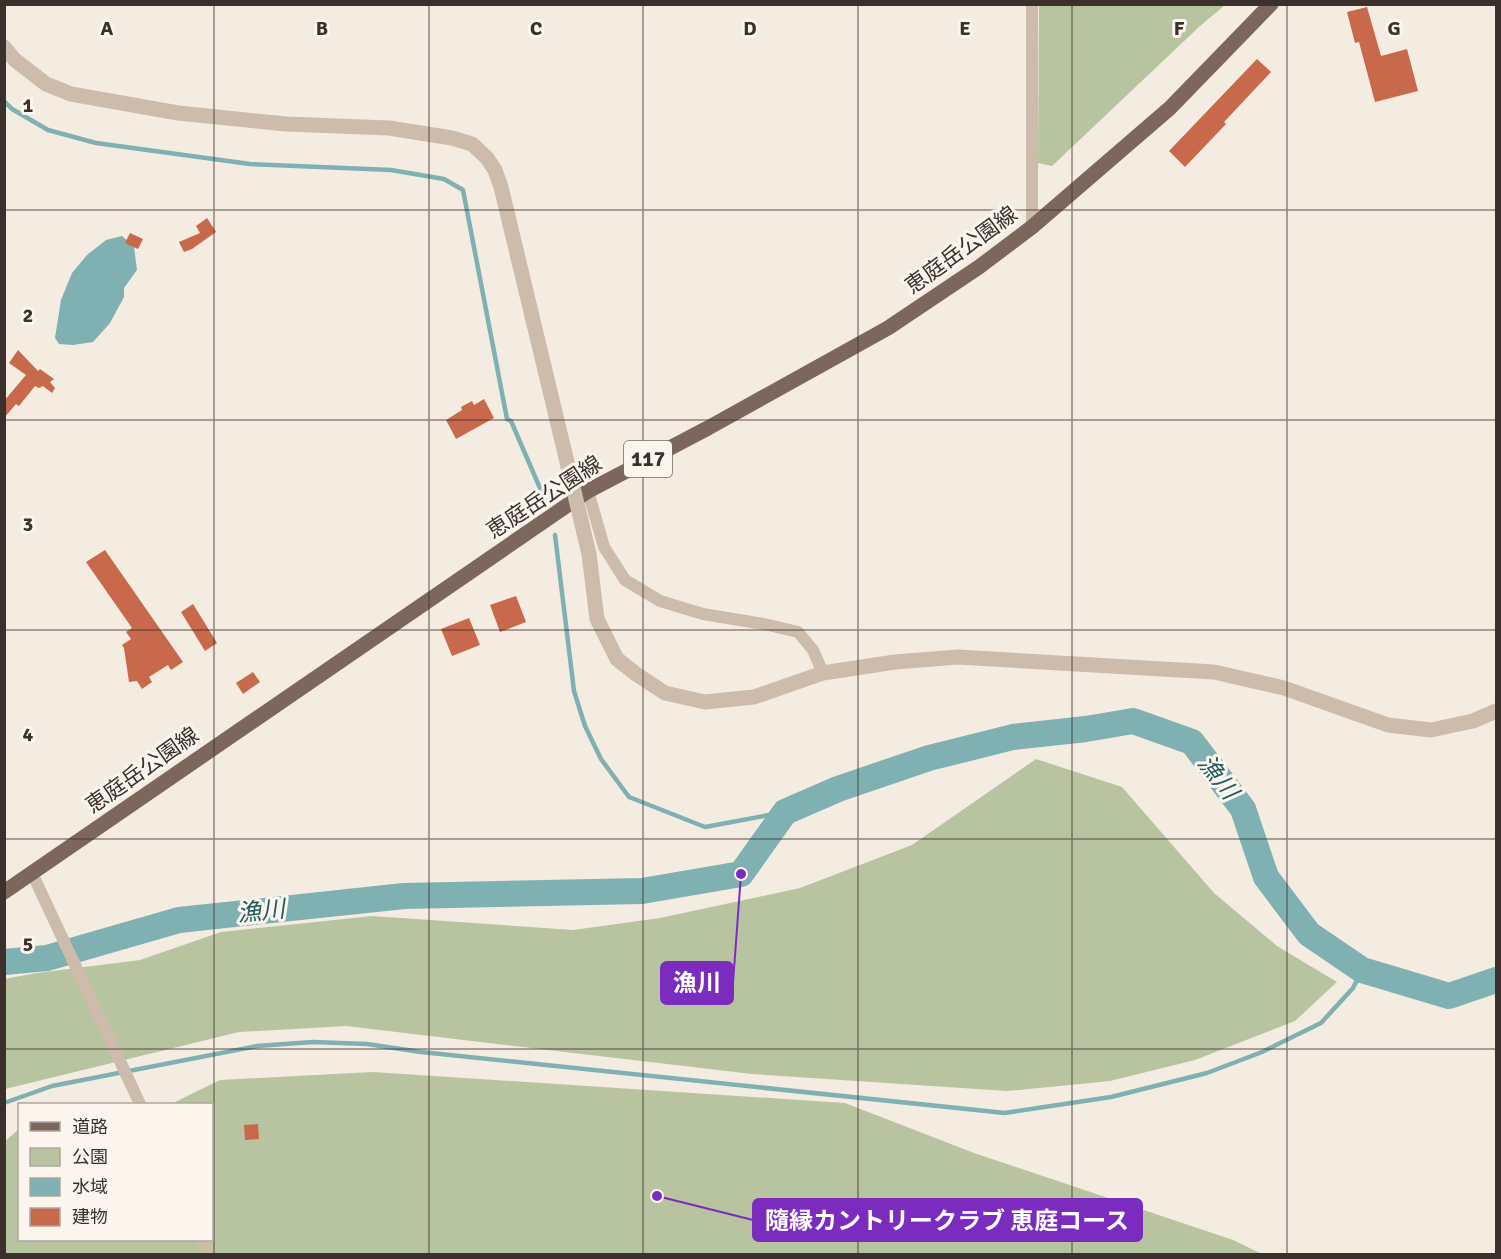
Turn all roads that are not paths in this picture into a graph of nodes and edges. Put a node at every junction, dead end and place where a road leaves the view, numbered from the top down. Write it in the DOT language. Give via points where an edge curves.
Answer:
graph roads {
  1 [pos="1032,4"];
  2 [pos="1271,4"];
  3 [pos="4,47"];
  4 [pos="1032,227"];
  5 [pos="588,490"];
  6 [pos="822,674"];
  7 [pos="1497,711"];
  8 [pos="32,873"];
  9 [pos="4,892"];
  10 [pos="140,1103"];
  1 -- 4 [label="street"];
  2 -- 4 [label="main road, 恵庭岳公園線 / 117" via="1170,108"];
  3 -- 6 [label="street, bridge" via="46,84 71,94 178,113 286,124 389,128 472,144 487,158 501,187 589,554 597,619 617,658 665,693 705,702 754,697"];
  4 -- 5 [label="main road, 恵庭岳公園線 / 117" via="888,328"];
  5 -- 6 [label="street" via="604,548 625,580 660,601 703,614 798,632 813,650"];
  5 -- 8 [label="main road, 恵庭岳公園線 / 117"];
  6 -- 7 [label="street" via="958,657 1016,660 1214,672 1284,688 1388,725 1431,730"];
  8 -- 9 [label="main road, 恵庭岳公園線 / 117"];
  8 -- 10 [label="street"];
}
